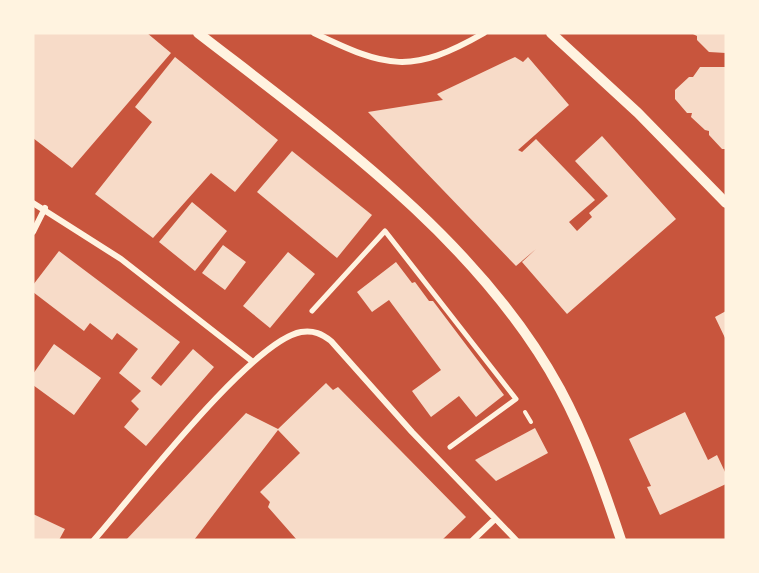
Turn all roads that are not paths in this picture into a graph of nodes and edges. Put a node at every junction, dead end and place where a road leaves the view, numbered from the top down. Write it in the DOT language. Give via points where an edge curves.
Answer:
graph roads {
  1 [pos="198,33"];
  2 [pos="314,33"];
  3 [pos="484,33"];
  4 [pos="551,33"];
  5 [pos="33,202"];
  6 [pos="726,203"];
  7 [pos="45,208"];
  8 [pos="33,232"];
  9 [pos="312,311"];
  10 [pos="254,362"];
  11 [pos="450,447"];
  12 [pos="495,519"];
  13 [pos="94,540"];
  14 [pos="473,540"];
  15 [pos="516,540"];
  16 [pos="621,540"];
  1 -- 16 [label="street" via="388,183 486,284 560,389"];
  2 -- 3 [label="street" via="373,59 407,63 451,51"];
  4 -- 6 [label="street" via="638,113"];
  5 -- 7 [label="street"];
  7 -- 8 [label="street"];
  7 -- 10 [label="street" via="154,284"];
  9 -- 11 [label="street" via="385,231 516,399"];
  10 -- 12 [label="street" via="294,335 319,332"];
  10 -- 13 [label="street" via="189,428"];
  12 -- 14 [label="street"];
  12 -- 15 [label="street"];
}
